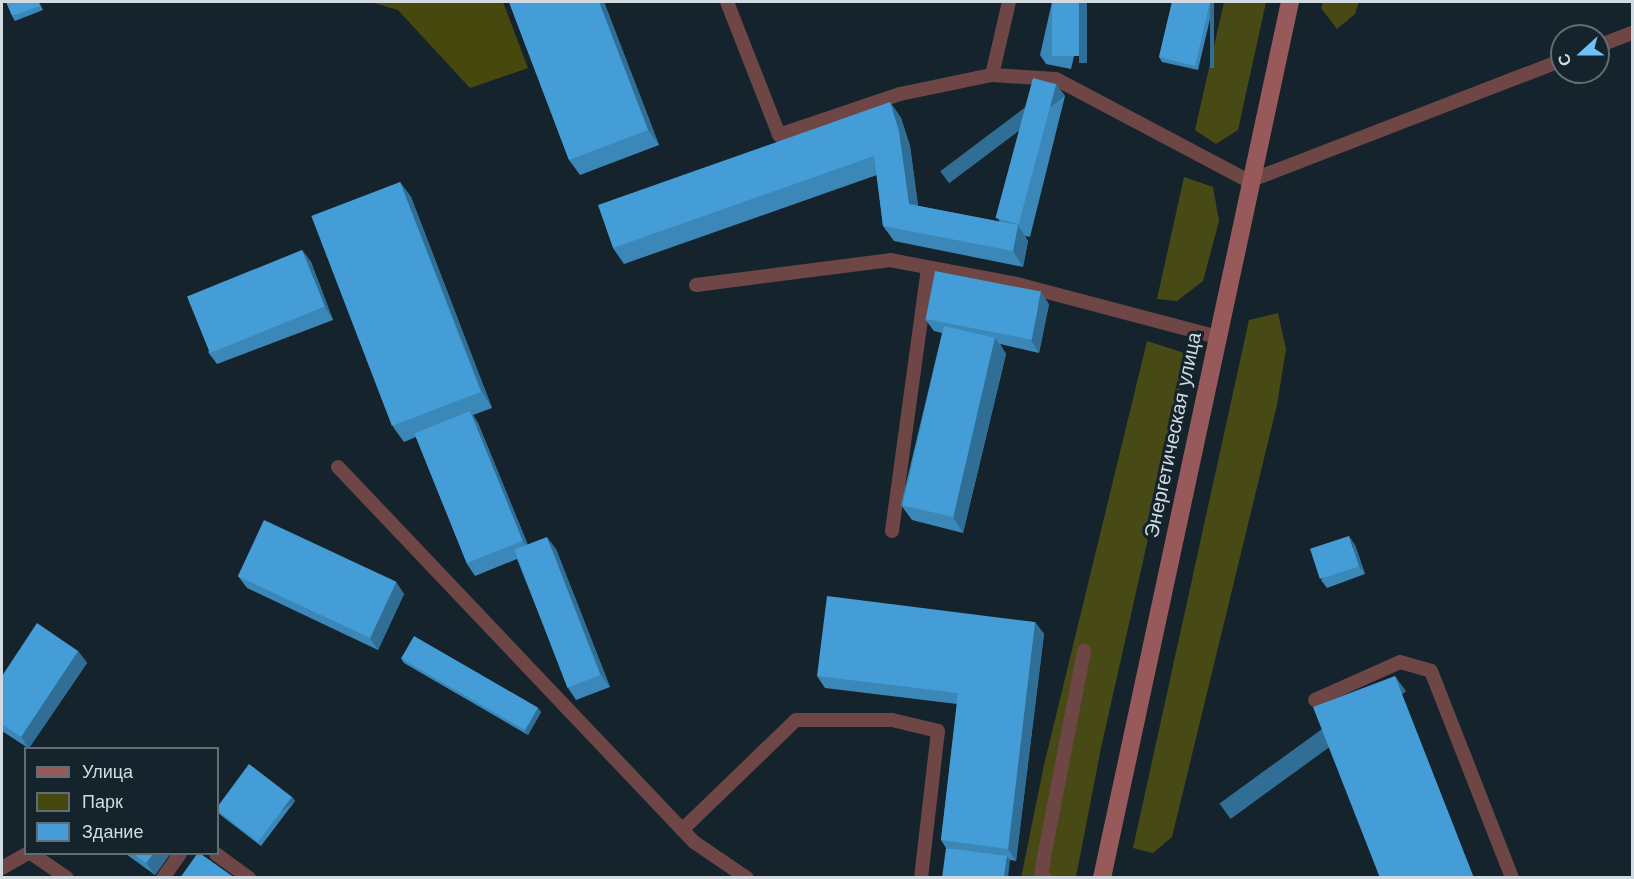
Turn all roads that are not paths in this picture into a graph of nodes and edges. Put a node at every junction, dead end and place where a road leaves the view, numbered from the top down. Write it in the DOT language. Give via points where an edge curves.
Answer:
graph roads {
  1 [pos="727,2"];
  2 [pos="1009,2"];
  3 [pos="1290,2"];
  4 [pos="1632,33"];
  5 [pos="1610,41"];
  6 [pos="1550,65"];
  7 [pos="992,75"];
  8 [pos="1250,181"];
  9 [pos="928,267"];
  10 [pos="696,285"];
  11 [pos="1216,337"];
  12 [pos="338,467"];
  13 [pos="892,531"];
  14 [pos="1084,651"];
  15 [pos="1315,700"];
  16 [pos="682,830"];
  17 [pos="24,855"];
  18 [pos="34,855"];
  19 [pos="179,855"];
  20 [pos="217,855"];
  21 [pos="2,868"];
  22 [pos="1042,877"];
  23 [pos="68,878"];
  24 [pos="163,878"];
  25 [pos="249,878"];
  26 [pos="747,878"];
  27 [pos="921,878"];
  28 [pos="1102,878"];
  29 [pos="1512,878"];
  1 -- 7 [label="lane" via="779,135 900,94"];
  2 -- 7 [label="lane"];
  3 -- 8 [label="street, Энергетическая улица"];
  4 -- 5 [label="lane"];
  6 -- 8 [label="lane"];
  7 -- 8 [label="lane" via="1056,79"];
  8 -- 11 [label="street, Энергетическая улица"];
  9 -- 10 [label="lane" via="890,260"];
  9 -- 11 [label="lane" via="1017,284"];
  9 -- 13 [label="lane"];
  11 -- 28 [label="street, Энергетическая улица"];
  12 -- 16 [label="lane"];
  14 -- 22 [label="lane"];
  15 -- 29 [label="lane" via="1400,662 1431,671"];
  16 -- 26 [label="lane"];
  16 -- 27 [label="lane" via="796,720 892,720 938,731"];
  17 -- 21 [label="lane"];
  18 -- 23 [label="lane"];
  19 -- 24 [label="lane"];
  20 -- 25 [label="lane"];
}
